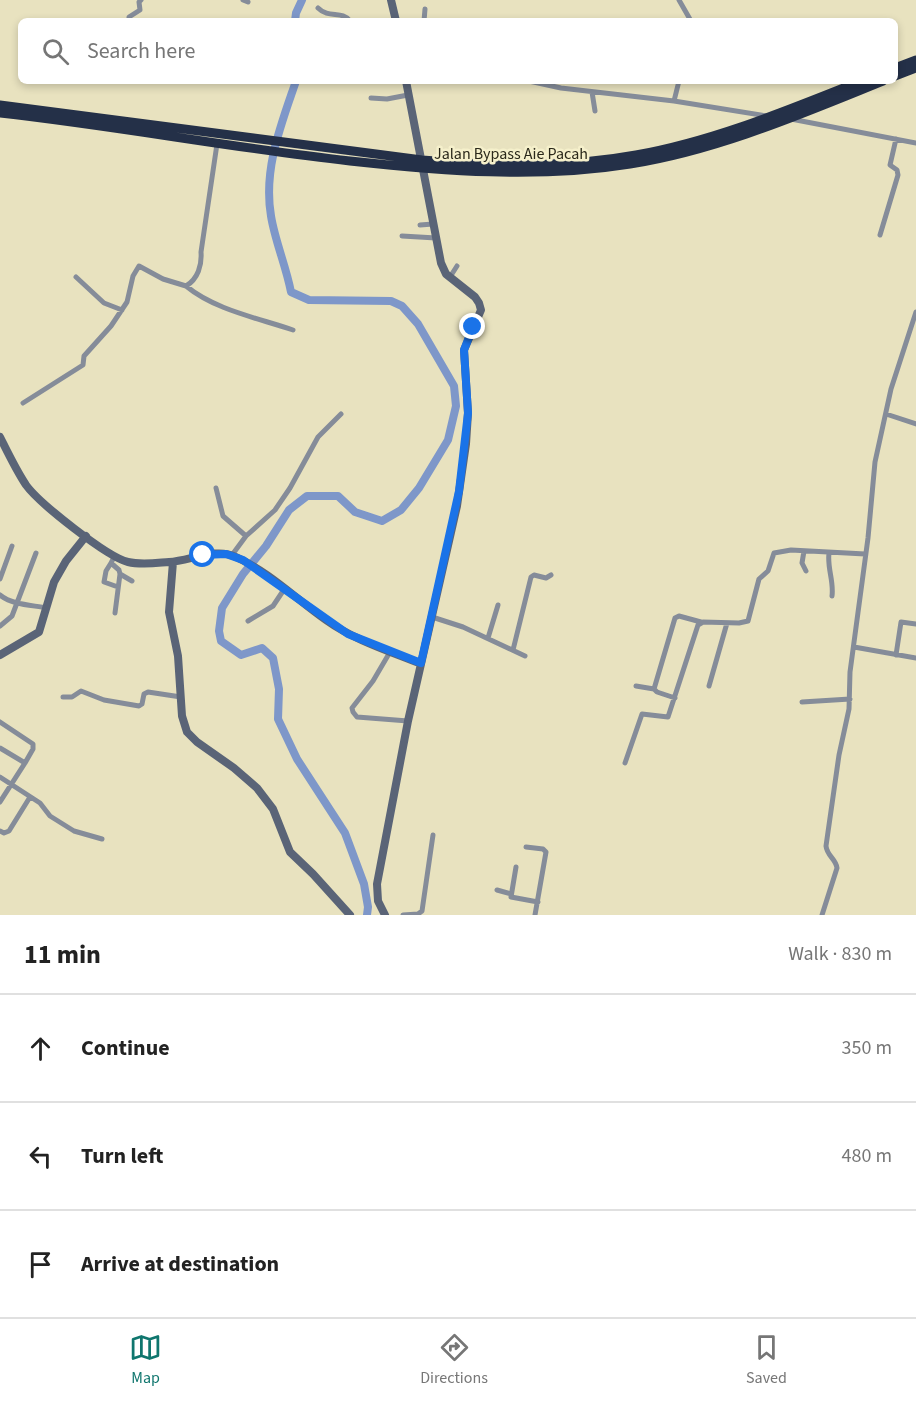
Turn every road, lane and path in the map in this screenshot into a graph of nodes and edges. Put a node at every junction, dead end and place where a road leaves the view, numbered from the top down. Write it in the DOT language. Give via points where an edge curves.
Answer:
graph roads {
  1 [pos="141,0"];
  2 [pos="392,0"];
  3 [pos="679,0"];
  4 [pos="318,8"];
  5 [pos="425,9"];
  6 [pos="129,18"];
  7 [pos="348,18"];
  8 [pos="395,18"];
  9 [pos="424,18"];
  10 [pos="688,18"];
  11 [pos="916,60"];
  12 [pos="898,67"];
  13 [pos="916,68"];
  14 [pos="898,75"];
  15 [pos="406,84"];
  16 [pos="546,84"];
  17 [pos="578,84"];
  18 [pos="678,84"];
  19 [pos="853,84"];
  20 [pos="875,84"];
  21 [pos="580,90"];
  22 [pos="592,92"];
  23 [pos="408,95"];
  24 [pos="370,98"];
  25 [pos="674,101"];
  26 [pos="0,105"];
  27 [pos="595,111"];
  28 [pos="0,113"];
  29 [pos="769,117"];
  30 [pos="787,118"];
  31 [pos="754,127"];
  32 [pos="896,139"];
  33 [pos="916,143"];
  34 [pos="218,144"];
  35 [pos="423,165"];
  36 [pos="433,224"];
  37 [pos="420,225"];
  38 [pos="880,235"];
  39 [pos="402,236"];
  40 [pos="436,238"];
  41 [pos="457,266"];
  42 [pos="76,277"];
  43 [pos="450,277"];
  44 [pos="186,286"];
  45 [pos="122,310"];
  46 [pos="916,312"];
  47 [pos="293,330"];
  48 [pos="23,403"];
  49 [pos="341,414"];
  50 [pos="886,414"];
  51 [pos="916,424"];
  52 [pos="0,437"];
  53 [pos="216,488"];
  54 [pos="86,536"];
  55 [pos="246,536"];
  56 [pos="12,546"];
  57 [pos="804,551"];
  58 [pos="36,553"];
  59 [pos="829,553"];
  60 [pos="865,554"];
  61 [pos="232,555"];
  62 [pos="113,560"];
  63 [pos="173,562"];
  64 [pos="806,571"];
  65 [pos="120,574"];
  66 [pos="551,575"];
  67 [pos="0,579"];
  68 [pos="132,581"];
  69 [pos="118,587"];
  70 [pos="285,588"];
  71 [pos="832,596"];
  72 [pos="1,598"];
  73 [pos="17,603"];
  74 [pos="498,605"];
  75 [pos="47,608"];
  76 [pos="115,613"];
  77 [pos="432,617"];
  78 [pos="248,621"];
  79 [pos="703,622"];
  80 [pos="727,623"];
  81 [pos="916,624"];
  82 [pos="0,626"];
  83 [pos="489,638"];
  84 [pos="854,647"];
  85 [pos="513,650"];
  86 [pos="390,651"];
  87 [pos="0,655"];
  88 [pos="896,655"];
  89 [pos="525,656"];
  90 [pos="916,658"];
  91 [pos="421,663"];
  92 [pos="636,686"];
  93 [pos="710,686"];
  94 [pos="654,689"];
  95 [pos="63,697"];
  96 [pos="181,697"];
  97 [pos="675,698"];
  98 [pos="849,699"];
  99 [pos="802,702"];
  100 [pos="0,722"];
  101 [pos="408,722"];
  102 [pos="0,748"];
  103 [pos="25,763"];
  104 [pos="625,763"];
  105 [pos="0,777"];
  106 [pos="11,784"];
  107 [pos="30,797"];
  108 [pos="0,802"];
  109 [pos="0,831"];
  110 [pos="433,835"];
  111 [pos="102,839"];
  112 [pos="526,847"];
  113 [pos="516,867"];
  114 [pos="496,890"];
  115 [pos="512,894"];
  116 [pos="537,902"];
  117 [pos="382,913"];
  118 [pos="350,915"];
  119 [pos="403,915"];
  120 [pos="535,915"];
  121 [pos="822,915"];
  1 -- 6 [label="street" via="140,10"];
  2 -- 8 [label="street"];
  3 -- 10 [label="street"];
  4 -- 7 [label="street" via="324,14"];
  5 -- 9 [label="street"];
  11 -- 12 [label="highway"];
  13 -- 14 [label="highway"];
  15 -- 23 [label="street"];
  16 -- 21 [label="street"];
  17 -- 21 [label="street"];
  18 -- 25 [label="street"];
  19 -- 29 [label="highway"];
  20 -- 30 [label="highway"];
  21 -- 22 [label="street"];
  22 -- 25 [label="street"];
  22 -- 27 [label="street"];
  23 -- 24 [label="street"];
  23 -- 35 [label="street"];
  25 -- 29 [label="street"];
  26 -- 35 [label="highway, Jalan Bypass Aie Pacah"];
  28 -- 34 [label="highway"];
  29 -- 30 [label="street"];
  29 -- 31 [label="highway"];
  30 -- 31 [label="highway"];
  30 -- 32 [label="street"];
  31 -- 35 [label="highway, Jalan Bypass Aie Pacah" via="679,154 604,168 517,172"];
  32 -- 33 [label="street"];
  32 -- 38 [label="street" via="890,165 898,175"];
  34 -- 35 [label="highway, Jalan Bypass Aie Pacah"];
  34 -- 44 [label="street" via="201,263"];
  35 -- 36 [label="street"];
  36 -- 37 [label="street"];
  36 -- 40 [label="street"];
  39 -- 40 [label="street"];
  40 -- 43 [label="street" via="441,262"];
  41 -- 43 [label="street"];
  42 -- 45 [label="street" via="104,303"];
  43 -- 77 [label="street" via="475,297 481,310 464,350 466,444"];
  44 -- 45 [label="street" via="139,266"];
  44 -- 47 [label="street" via="214,303"];
  45 -- 48 [label="street" via="85,354 83,365"];
  46 -- 50 [label="street"];
  49 -- 55 [label="street" via="318,437 274,510"];
  50 -- 51 [label="street"];
  50 -- 60 [label="street" via="875,462"];
  52 -- 54 [label="street" via="31,491"];
  53 -- 55 [label="street" via="223,516"];
  54 -- 62 [label="street"];
  54 -- 75 [label="street" via="60,571"];
  55 -- 61 [label="street"];
  56 -- 67 [label="street"];
  57 -- 59 [label="street"];
  57 -- 64 [label="street" via="802,562"];
  57 -- 80 [label="street" via="774,553 768,571 759,579 750,618"];
  58 -- 73 [label="street"];
  59 -- 60 [label="street"];
  59 -- 71 [label="street"];
  60 -- 84 [label="street"];
  61 -- 63 [label="street" via="210,554"];
  61 -- 70 [label="street"];
  62 -- 63 [label="street"];
  62 -- 65 [label="street"];
  62 -- 69 [label="street" via="104,582"];
  63 -- 96 [label="street" via="170,612"];
  65 -- 68 [label="street"];
  65 -- 69 [label="street"];
  66 -- 85 [label="street" via="531,577"];
  69 -- 76 [label="street"];
  70 -- 78 [label="street" via="273,606"];
  70 -- 86 [label="street" via="348,634"];
  72 -- 73 [label="street"];
  73 -- 75 [label="street"];
  73 -- 82 [label="street" via="10,619"];
  74 -- 83 [label="street"];
  75 -- 87 [label="street" via="39,632"];
  77 -- 83 [label="street"];
  77 -- 91 [label="street"];
  79 -- 80 [label="street"];
  79 -- 94 [label="street" via="676,617"];
  79 -- 97 [label="street" via="698,625"];
  80 -- 93 [label="street"];
  81 -- 88 [label="street" via="901,622"];
  83 -- 85 [label="street"];
  84 -- 88 [label="street"];
  84 -- 98 [label="street"];
  85 -- 89 [label="street"];
  86 -- 91 [label="street"];
  86 -- 101 [label="street" via="353,712 357,717"];
  88 -- 90 [label="street"];
  91 -- 101 [label="street"];
  92 -- 94 [label="street"];
  94 -- 97 [label="street"];
  95 -- 96 [label="street" via="81,691 139,706 148,692"];
  96 -- 118 [label="street" via="184,724 191,738 257,788 273,809 290,852"];
  97 -- 104 [label="street" via="669,717 642,714"];
  98 -- 99 [label="street"];
  98 -- 121 [label="street" via="826,846 837,868"];
  100 -- 103 [label="street" via="33,744"];
  101 -- 117 [label="street" via="377,884"];
  102 -- 103 [label="street"];
  103 -- 106 [label="street"];
  105 -- 106 [label="street"];
  106 -- 107 [label="street"];
  106 -- 108 [label="street"];
  107 -- 109 [label="street" via="9,831"];
  107 -- 111 [label="street" via="74,831"];
  110 -- 119 [label="street" via="422,911 418,915"];
  112 -- 116 [label="street" via="546,852"];
  113 -- 115 [label="street"];
  114 -- 115 [label="street"];
  115 -- 116 [label="street" via="513,898"];
  116 -- 120 [label="street"];
}
